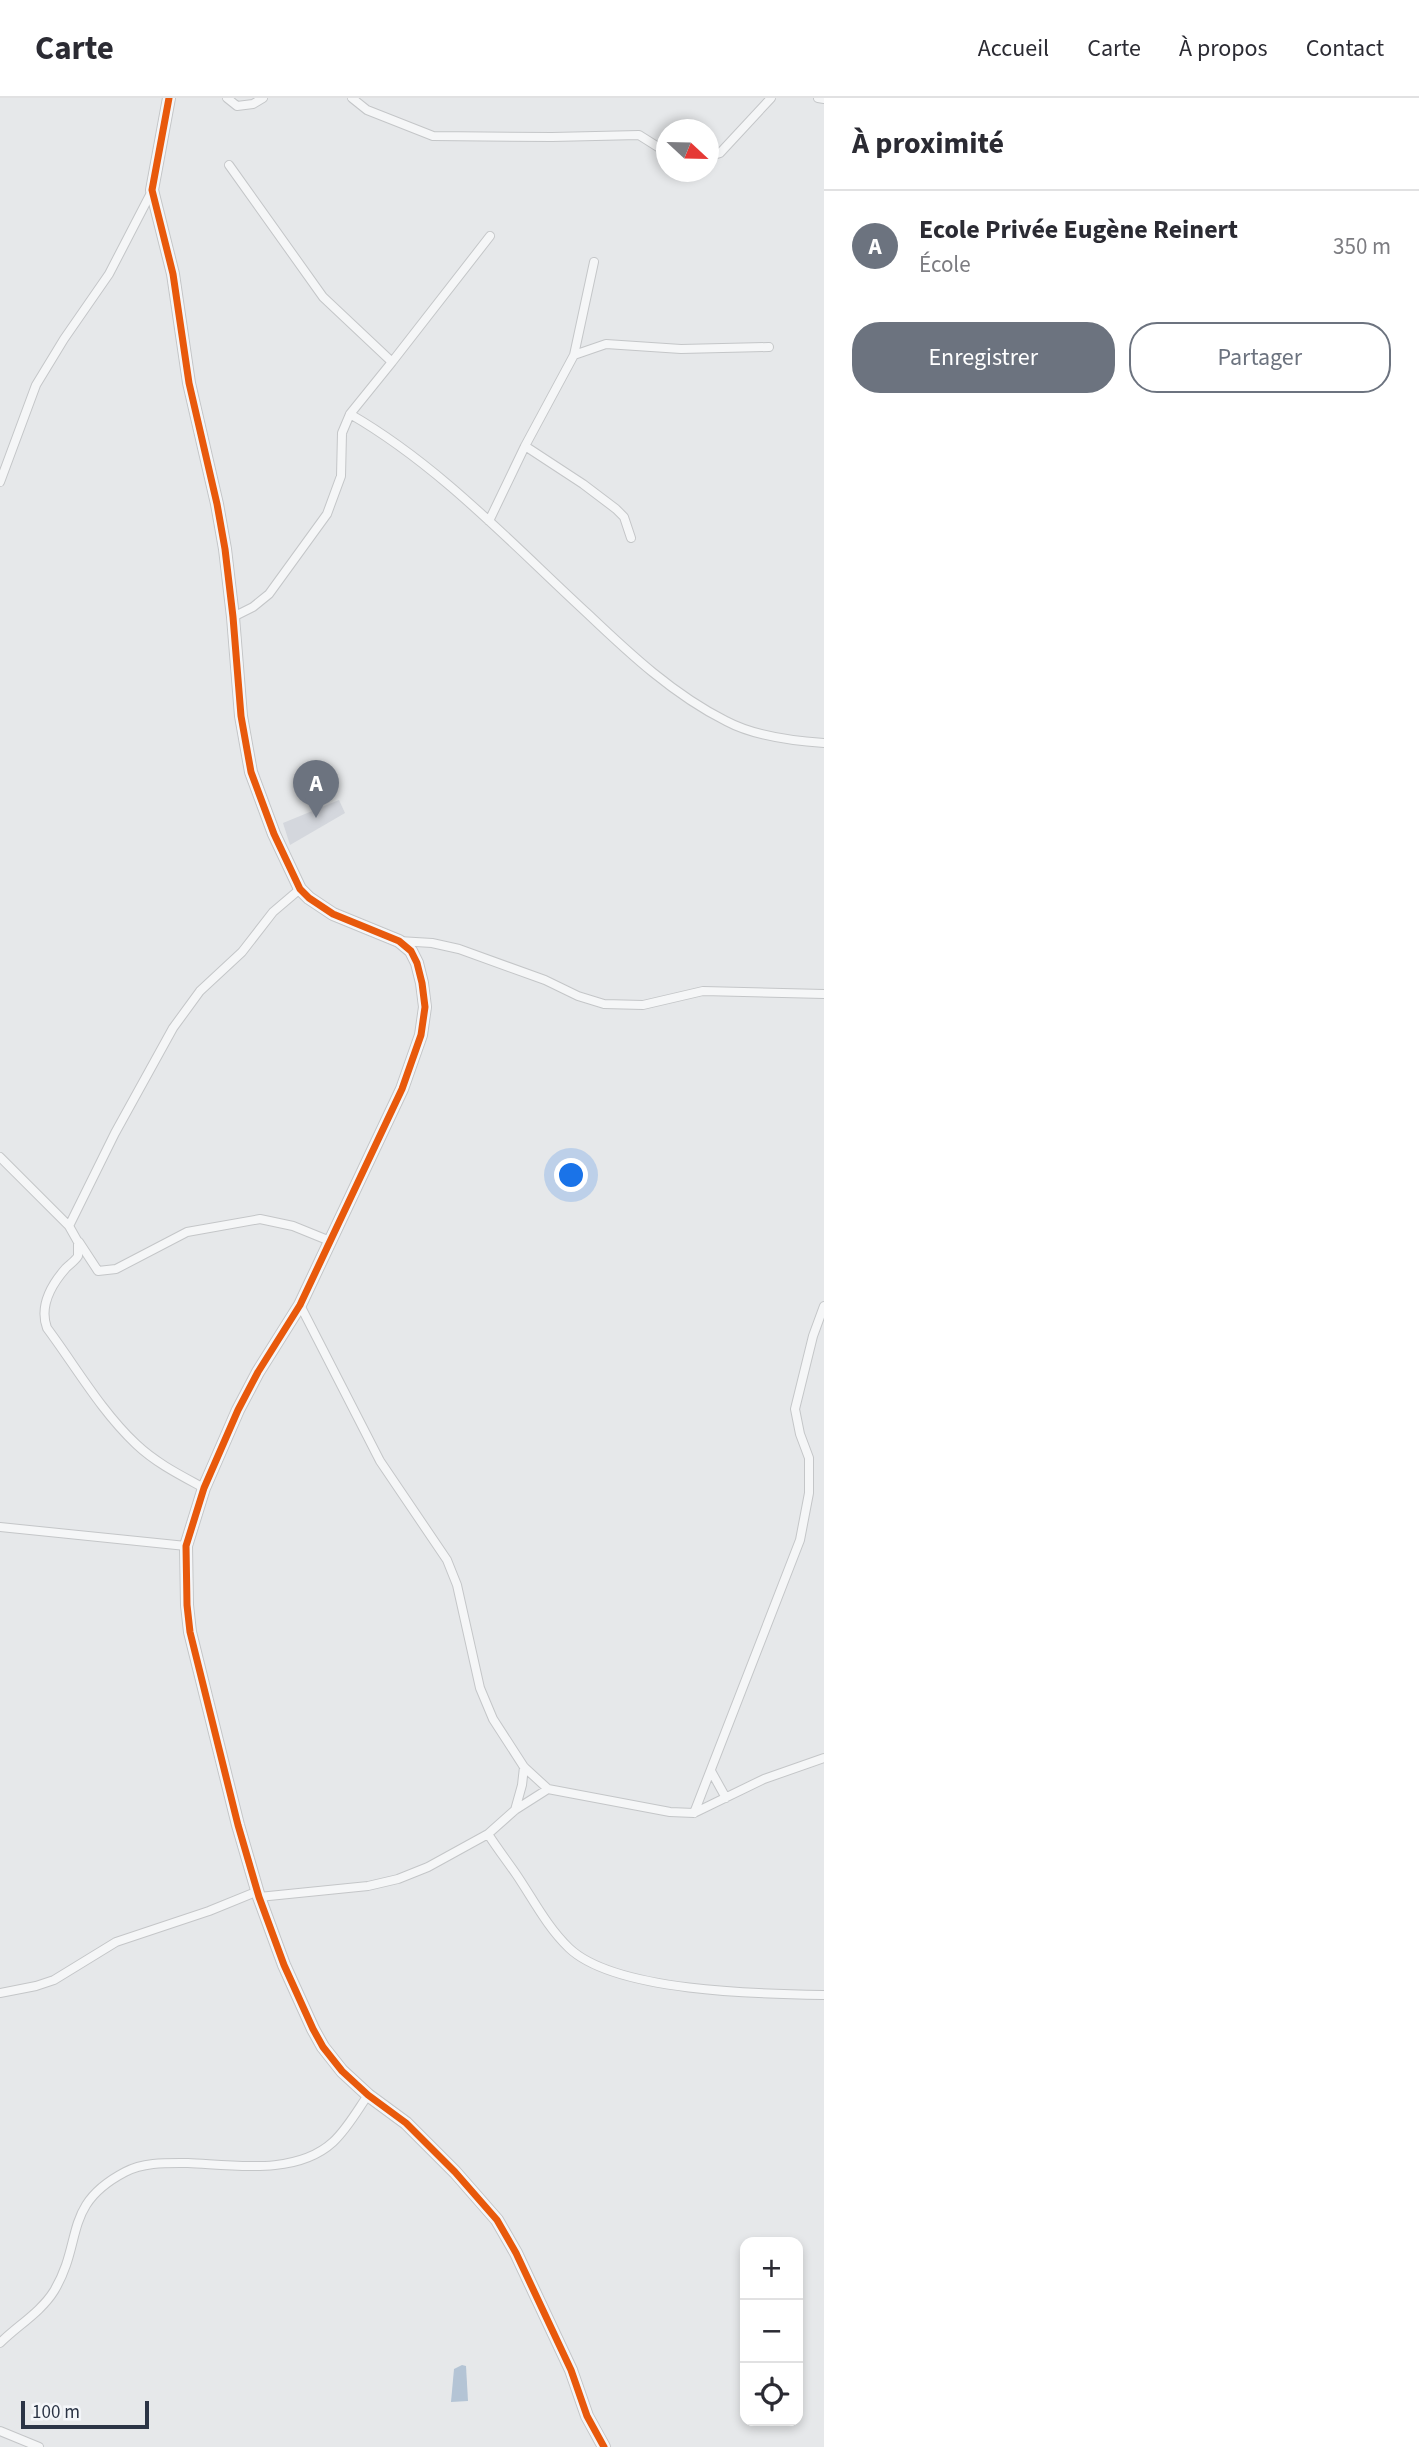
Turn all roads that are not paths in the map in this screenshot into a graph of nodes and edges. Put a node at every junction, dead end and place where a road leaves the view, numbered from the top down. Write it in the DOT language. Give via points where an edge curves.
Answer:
graph roads {
  1 [pos="169,98"];
  2 [pos="227,98"];
  3 [pos="263,98"];
  4 [pos="352,98"];
  5 [pos="771,98"];
  6 [pos="818,98"];
  7 [pos="824,99"];
  8 [pos="656,145"];
  9 [pos="719,153"];
  10 [pos="229,165"];
  11 [pos="152,190"];
  12 [pos="490,236"];
  13 [pos="594,262"];
  14 [pos="769,347"];
  15 [pos="574,355"];
  16 [pos="392,362"];
  17 [pos="349,414"];
  18 [pos="525,446"];
  19 [pos="0,482"];
  20 [pos="489,521"];
  21 [pos="631,538"];
  22 [pos="233,617"];
  23 [pos="824,743"];
  24 [pos="300,889"];
  25 [pos="399,942"];
  26 [pos="824,994"];
  27 [pos="0,1157"];
  28 [pos="69,1226"];
  29 [pos="78,1241"];
  30 [pos="330,1241"];
  31 [pos="300,1305"];
  32 [pos="824,1306"];
  33 [pos="204,1488"];
  34 [pos="0,1528"];
  35 [pos="186,1546"];
  36 [pos="824,1758"];
  37 [pos="524,1767"];
  38 [pos="711,1771"];
  39 [pos="548,1789"];
  40 [pos="726,1798"];
  41 [pos="515,1810"];
  42 [pos="694,1813"];
  43 [pos="488,1834"];
  44 [pos="259,1894"];
  45 [pos="0,1993"];
  46 [pos="824,1996"];
  47 [pos="368,2095"];
  48 [pos="0,2343"];
  49 [pos="0,2431"];
  50 [pos="39,2447"];
  51 [pos="604,2447"];
  1 -- 11 [label="street"];
  2 -- 3 [label="street" via="237,106"];
  4 -- 8 [label="street" via="367,110 433,135 639,135"];
  5 -- 9 [label="street"];
  6 -- 7 [label="street"];
  10 -- 16 [label="street" via="323,297"];
  11 -- 19 [label="street" via="109,274 36,385"];
  11 -- 22 [label="street" via="173,274 189,383 217,504"];
  12 -- 16 [label="street"];
  13 -- 15 [label="street"];
  14 -- 15 [label="street" via="681,349 606,344"];
  15 -- 18 [label="street"];
  16 -- 17 [label="street"];
  17 -- 20 [label="street" via="416,457"];
  17 -- 22 [label="street" via="342,433 341,476 327,514 269,594"];
  18 -- 20 [label="street"];
  18 -- 21 [label="street" via="616,509"];
  20 -- 23 [label="street" via="637,660 682,694 727,722 762,734"];
  22 -- 24 [label="street" via="251,772"];
  24 -- 25 [label="street" via="333,914"];
  24 -- 28 [label="street" via="273,912 173,1028"];
  25 -- 26 [label="street" via="459,949 604,1004 643,1005 703,991"];
  25 -- 30 [label="street" via="411,951 422,983 421,1035 402,1090"];
  27 -- 28 [label="street"];
  28 -- 29 [label="street"];
  29 -- 30 [label="street" via="98,1271 116,1269 187,1232 260,1219"];
  29 -- 33 [label="street" via="78,1256 58,1279 44,1307 47,1328 135,1443 165,1467"];
  30 -- 31 [label="street"];
  31 -- 33 [label="street" via="243,1401"];
  31 -- 37 [label="street" via="380,1461 447,1560 480,1688 493,1720"];
  32 -- 38 [label="street" via="795,1409 809,1458 810,1493 800,1540"];
  33 -- 35 [label="street"];
  34 -- 35 [label="street"];
  35 -- 44 [label="street" via="187,1605 197,1666"];
  36 -- 40 [label="street"];
  37 -- 39 [label="street"];
  37 -- 41 [label="street"];
  38 -- 40 [label="street"];
  38 -- 42 [label="street"];
  39 -- 41 [label="street"];
  39 -- 42 [label="street"];
  40 -- 42 [label="street"];
  41 -- 43 [label="street"];
  43 -- 44 [label="street" via="398,1879 368,1886"];
  43 -- 46 [label="street" via="567,1947 598,1967 680,1986"];
  44 -- 45 [label="street" via="116,1942 54,1980"];
  44 -- 47 [label="street" via="284,1965 323,2047"];
  47 -- 48 [label="street" via="333,2142 298,2160 252,2167 158,2163 125,2172 94,2193 82,2209 53,2293"];
  47 -- 51 [label="street" via="406,2123 497,2220"];
  49 -- 50 [label="street"];
}
